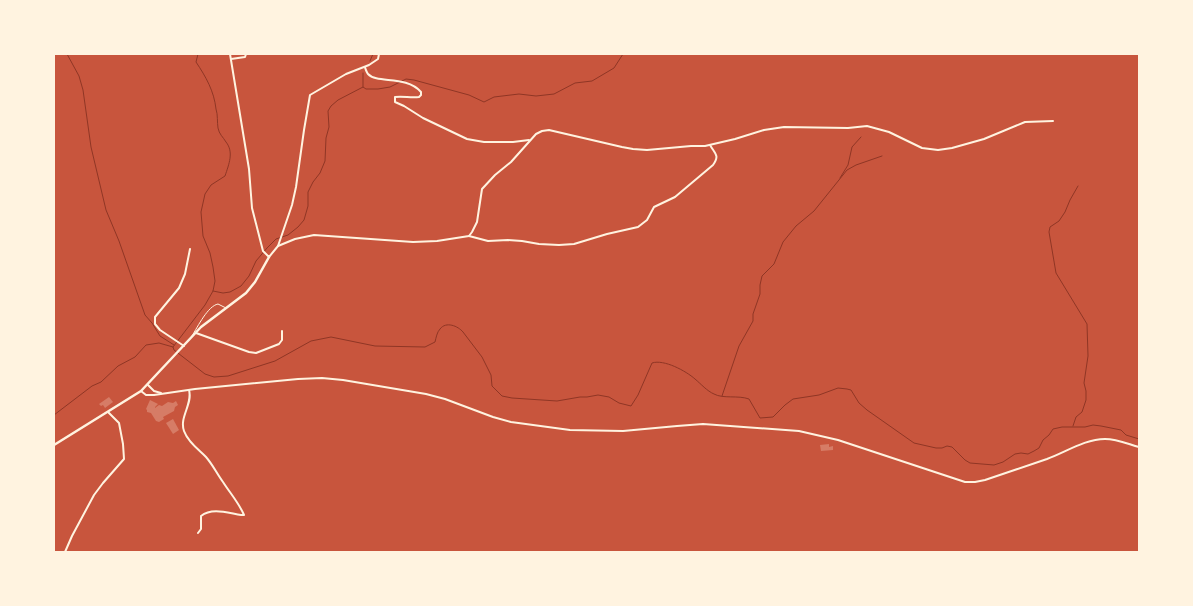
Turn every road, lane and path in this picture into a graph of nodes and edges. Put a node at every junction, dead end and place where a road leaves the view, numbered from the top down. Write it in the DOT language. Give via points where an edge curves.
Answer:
graph roads {
  1 [pos="230,54"];
  2 [pos="246,54"];
  3 [pos="379,54"];
  4 [pos="231,59"];
  5 [pos="364,67"];
  6 [pos="1053,121"];
  7 [pos="531,140"];
  8 [pos="710,145"];
  9 [pos="469,236"];
  10 [pos="278,246"];
  11 [pos="190,249"];
  12 [pos="267,256"];
  13 [pos="226,308"];
  14 [pos="282,331"];
  15 [pos="196,332"];
  16 [pos="190,338"];
  17 [pos="183,346"];
  18 [pos="148,385"];
  19 [pos="189,390"];
  20 [pos="140,392"];
  21 [pos="161,394"];
  22 [pos="108,412"];
  23 [pos="54,445"];
  24 [pos="1139,447"];
  25 [pos="198,533"];
  26 [pos="65,552"];
  1 -- 4 [label="street"];
  2 -- 4 [label="street" via="245,57"];
  3 -- 5 [label="street" via="378,59"];
  4 -- 12 [label="street" via="252,208"];
  5 -- 7 [label="street" via="374,78 399,80 418,88 421,92 419,98 400,96 395,97 395,102 467,139 484,142"];
  5 -- 10 [label="street" via="310,95 296,187"];
  6 -- 8 [label="street" via="1025,122 984,139 938,150 922,148 889,132 867,126 784,126"];
  7 -- 8 [label="street" via="536,134 550,130 632,149"];
  7 -- 9 [label="street" via="482,188 477,222"];
  8 -- 9 [label="street" via="717,156 713,165 675,197 654,207 648,220 638,227 559,245 488,241"];
  9 -- 10 [label="street" via="413,242 314,236"];
  10 -- 12 [label="street"];
  11 -- 17 [label="street" via="179,288 155,317 155,324 160,330"];
  12 -- 13 [label="street" via="255,282"];
  13 -- 15 [label="street"];
  13 -- 16 [label="lane" via="214,305"];
  14 -- 15 [label="street" via="280,344 256,353"];
  15 -- 16 [label="street"];
  16 -- 17 [label="street"];
  17 -- 18 [label="street"];
  18 -- 20 [label="street"];
  18 -- 21 [label="street"];
  19 -- 21 [label="street"];
  19 -- 24 [label="street" via="332,378 426,394 503,420 556,428 623,431 703,424 798,431 838,440 965,482 985,480 1100,440"];
  19 -- 25 [label="street" via="190,401 183,429 214,468 244,515 207,512 201,516 202,529"];
  20 -- 21 [label="street"];
  20 -- 22 [label="street"];
  22 -- 23 [label="street"];
  22 -- 26 [label="street" via="119,423 124,459 94,495"];
}
